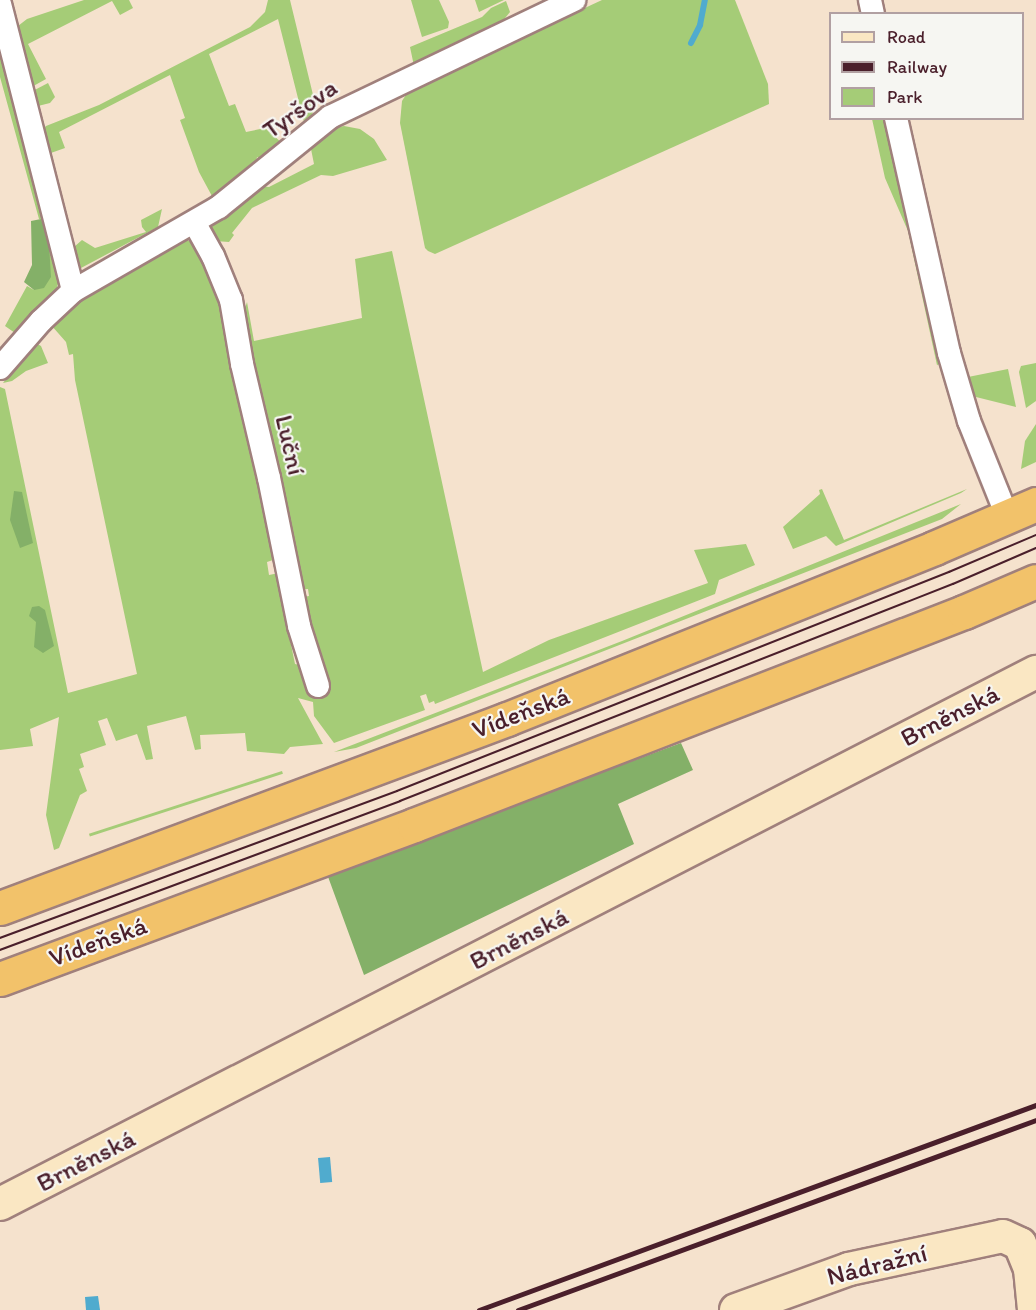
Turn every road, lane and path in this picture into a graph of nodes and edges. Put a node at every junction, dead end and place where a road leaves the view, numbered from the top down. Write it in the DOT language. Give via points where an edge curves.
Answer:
graph roads {
  1 [pos="574,0"];
  2 [pos="0,4"];
  3 [pos="896,120"];
  4 [pos="194,222"];
  5 [pos="74,291"];
  6 [pos="0,368"];
  7 [pos="1022,510"];
  8 [pos="1036,581"];
  9 [pos="1036,672"];
  10 [pos="318,686"];
  11 [pos="0,908"];
  12 [pos="0,979"];
  13 [pos="0,1204"];
  14 [pos="736,1310"];
  15 [pos="1034,1310"];
  1 -- 4 [label="street, Tyršova" via="330,117 219,207"];
  2 -- 5 [label="street"];
  3 -- 7 [label="street" via="952,364 969,421"];
  4 -- 5 [label="street, Tyršova"];
  4 -- 10 [label="street, Luční" via="231,300 298,626"];
  5 -- 6 [label="street, Tyršova" via="40,321"];
  7 -- 11 [label="highway, Vídeňská" via="507,719"];
  8 -- 12 [label="highway, Vídeňská" via="953,617 425,821"];
  9 -- 13 [label="street, Brněnská"];
  14 -- 15 [label="street, Nádražní" via="849,1269 1003,1236 1020,1244 1030,1269"];
}
